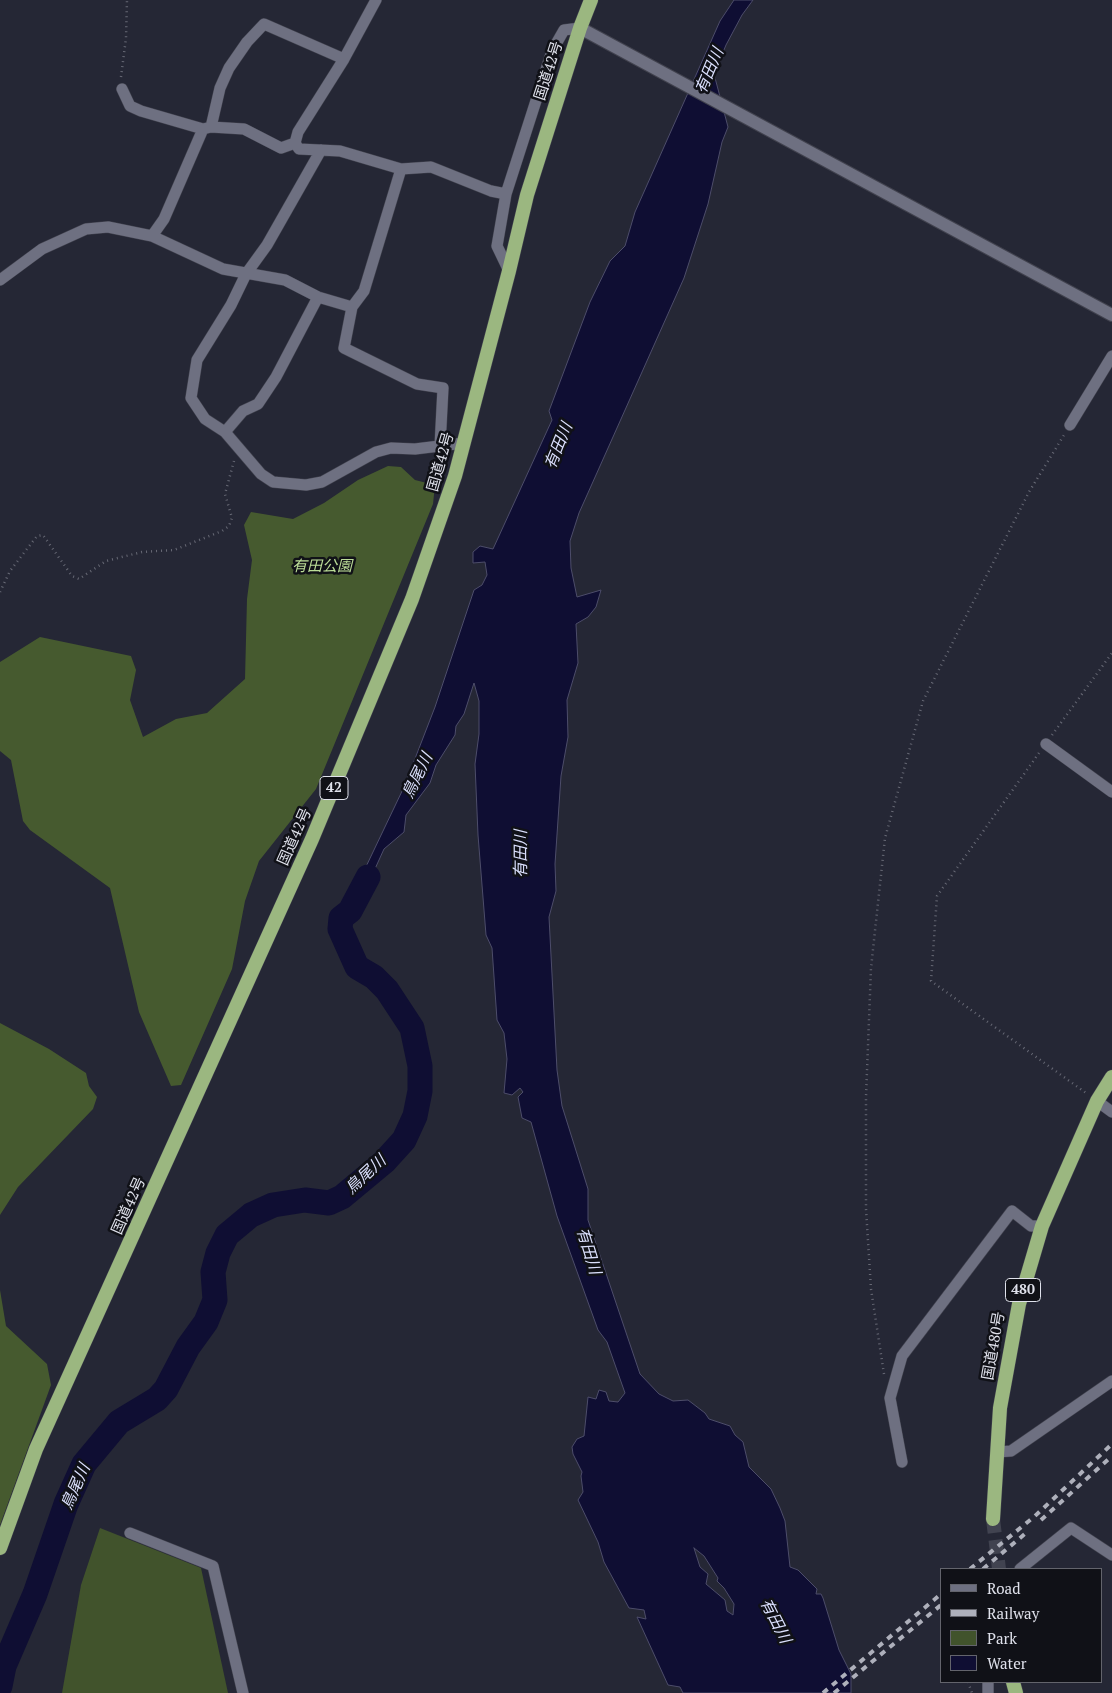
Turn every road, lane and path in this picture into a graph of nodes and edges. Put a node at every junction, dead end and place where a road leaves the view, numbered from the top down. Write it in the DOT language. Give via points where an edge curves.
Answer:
graph roads {
  1 [pos="127,0"];
  2 [pos="376,0"];
  3 [pos="591,0"];
  4 [pos="580,28"];
  5 [pos="344,59"];
  6 [pos="122,89"];
  7 [pos="207,128"];
  8 [pos="295,143"];
  9 [pos="321,150"];
  10 [pos="401,169"];
  11 [pos="506,194"];
  12 [pos="152,236"];
  13 [pos="509,271"];
  14 [pos="246,274"];
  15 [pos="0,280"];
  16 [pos="318,297"];
  17 [pos="352,307"];
  18 [pos="1111,314"];
  19 [pos="1112,356"];
  20 [pos="1070,425"];
  21 [pos="225,432"];
  22 [pos="464,443"];
  23 [pos="440,446"];
  24 [pos="239,448"];
  25 [pos="0,592"];
  26 [pos="1112,653"];
  27 [pos="1046,744"];
  28 [pos="1112,792"];
  29 [pos="1112,1077"];
  30 [pos="1097,1101"];
  31 [pos="1112,1112"];
  32 [pos="1042,1226"];
  33 [pos="1112,1382"];
  34 [pos="890,1398"];
  35 [pos="997,1452"];
  36 [pos="902,1462"];
  37 [pos="993,1519"];
  38 [pos="130,1533"];
  39 [pos="0,1548"];
  40 [pos="1112,1555"];
  41 [pos="1021,1568"];
  42 [pos="243,1693"];
  1 -- 6 [label="path" via="126,38 120,73"];
  2 -- 5 [label="street"];
  3 -- 4 [label="highway, 国道42号 / 42"];
  4 -- 11 [label="street" via="564,30 552,51"];
  4 -- 13 [label="highway, 国道42号 / 42" via="527,195"];
  4 -- 18 [label="street"];
  5 -- 7 [label="street" via="264,24 229,68"];
  5 -- 8 [label="street" via="298,132"];
  6 -- 7 [label="street" via="130,106 141,112"];
  7 -- 8 [label="street" via="244,129 281,148"];
  7 -- 12 [label="street" via="164,219"];
  8 -- 9 [label="street" via="300,148"];
  9 -- 10 [label="street" via="340,151"];
  9 -- 14 [label="street" via="267,245"];
  10 -- 11 [label="street" via="431,168"];
  10 -- 17 [label="street" via="364,291"];
  11 -- 13 [label="street" via="497,246"];
  12 -- 14 [label="street" via="223,269"];
  12 -- 15 [label="street" via="108,227 86,229 42,249"];
  13 -- 22 [label="highway, 国道42号 / 42"];
  14 -- 16 [label="street" via="285,280"];
  14 -- 21 [label="street" via="197,360 191,387 191,398 205,419"];
  16 -- 17 [label="street"];
  16 -- 21 [label="street" via="258,404 243,411"];
  17 -- 23 [label="street" via="344,348 417,384 443,388"];
  19 -- 20 [label="street"];
  20 -- 34 [label="path" via="1029,492 923,701 884,838 871,968 866,1209 871,1289 881,1365"];
  21 -- 24 [label="street"];
  22 -- 23 [label="street"];
  22 -- 39 [label="highway, 国道42号 / 42" via="412,599 369,708 36,1449"];
  23 -- 24 [label="street" via="415,450 391,448 376,452 322,482 306,486 272,482"];
  24 -- 25 [label="path" via="225,494 232,518 222,531 174,550 142,552 106,561 79,579 72,576 43,535 37,536 10,571"];
  26 -- 27 [label="path"];
  27 -- 28 [label="street"];
  27 -- 30 [label="path" via="937,896 931,980"];
  29 -- 30 [label="highway, 国道480号 / 480"];
  30 -- 31 [label="street"];
  30 -- 32 [label="highway, 国道480号 / 480"];
  32 -- 34 [label="street" via="1031,1226 1012,1212 902,1356"];
  32 -- 35 [label="highway, 国道480号 / 480" via="1018,1304 1000,1408"];
  33 -- 35 [label="street" via="1011,1451"];
  34 -- 36 [label="street"];
  35 -- 37 [label="highway, 国道480号 / 480"];
  38 -- 42 [label="street" via="213,1566"];
  40 -- 41 [label="street" via="1071,1528"];
}
